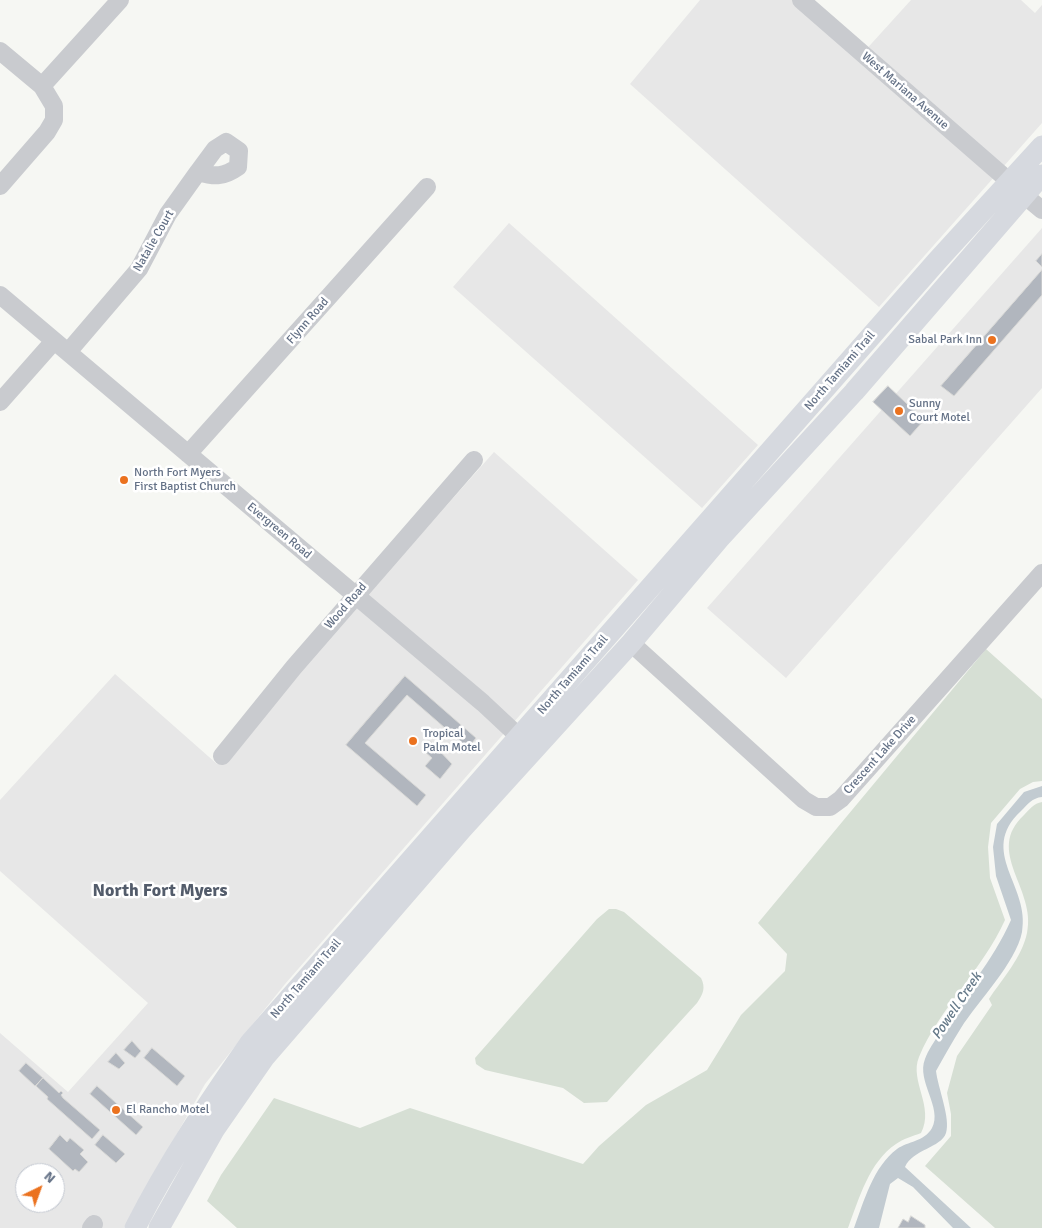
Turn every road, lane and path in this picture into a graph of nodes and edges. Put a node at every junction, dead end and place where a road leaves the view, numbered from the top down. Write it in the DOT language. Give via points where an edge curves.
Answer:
graph roads {
  1 [pos="120,0"];
  2 [pos="800,0"];
  3 [pos="0,50"];
  4 [pos="42,86"];
  5 [pos="1042,146"];
  6 [pos="1042,157"];
  7 [pos="198,172"];
  8 [pos="1042,175"];
  9 [pos="0,186"];
  10 [pos="426,187"];
  11 [pos="1017,188"];
  12 [pos="1042,210"];
  13 [pos="0,295"];
  14 [pos="61,346"];
  15 [pos="822,390"];
  16 [pos="0,402"];
  17 [pos="778,441"];
  18 [pos="800,450"];
  19 [pos="188,454"];
  20 [pos="474,460"];
  21 [pos="757,498"];
  22 [pos="1042,573"];
  23 [pos="355,596"];
  24 [pos="631,642"];
  25 [pos="526,743"];
  26 [pos="222,756"];
  27 [pos="324,959"];
  28 [pos="284,1004"];
  29 [pos="305,1010"];
  30 [pos="264,1058"];
  31 [pos="135,1228"];
  32 [pos="160,1228"];
  1 -- 4 [label="street"];
  2 -- 11 [label="street, West Mariana Avenue"];
  3 -- 4 [label="street"];
  4 -- 9 [label="street" via="54,106 54,120"];
  5 -- 11 [label="main road, North Tamiami Trail"];
  6 -- 11 [label="main road, North Tamiami Trail" via="1030,176"];
  7 -- 14 [label="street, Natalie Court" via="168,214 140,269"];
  8 -- 11 [label="main road, North Tamiami Trail"];
  10 -- 19 [label="street, Flynn Road"];
  11 -- 12 [label="street, West Mariana Avenue"];
  11 -- 15 [label="main road, North Tamiami Trail" via="955,240"];
  11 -- 18 [label="main road, North Tamiami Trail" via="989,228 986,239"];
  13 -- 14 [label="street, Evergreen Road"];
  14 -- 16 [label="street, Natalie Court"];
  14 -- 19 [label="street, Evergreen Road"];
  15 -- 17 [label="main road, North Tamiami Trail"];
  15 -- 18 [label="main road" via="823,398 802,430"];
  17 -- 21 [label="main road" via="777,460 760,485"];
  17 -- 25 [label="main road, North Tamiami Trail"];
  18 -- 21 [label="main road, North Tamiami Trail"];
  19 -- 23 [label="street, Evergreen Road"];
  20 -- 23 [label="street, Wood Road"];
  21 -- 24 [label="main road, North Tamiami Trail"];
  22 -- 24 [label="street, Crescent Lake Drive" via="871,767 830,807 816,807 804,800"];
  23 -- 25 [label="street, Evergreen Road"];
  23 -- 26 [label="street, Wood Road"];
  24 -- 25 [label="main road, North Tamiami Trail"];
  25 -- 27 [label="main road, North Tamiami Trail"];
  25 -- 29 [label="main road, North Tamiami Trail"];
  27 -- 28 [label="main road, North Tamiami Trail"];
  27 -- 29 [label="main road" via="305,989"];
  28 -- 30 [label="main road" via="285,1020 271,1039"];
  28 -- 31 [label="main road, North Tamiami Trail" via="250,1043 194,1123"];
  29 -- 30 [label="main road, North Tamiami Trail"];
  30 -- 32 [label="main road, North Tamiami Trail" via="214,1130"];
}
